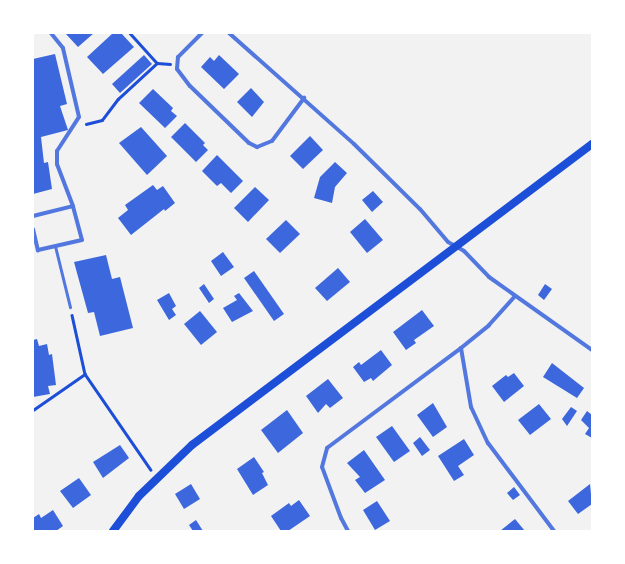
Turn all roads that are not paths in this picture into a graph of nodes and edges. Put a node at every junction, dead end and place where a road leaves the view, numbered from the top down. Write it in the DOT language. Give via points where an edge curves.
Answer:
graph roads {
  1 [pos="51,33"];
  2 [pos="202,33"];
  3 [pos="229,33"];
  4 [pos="304,98"];
  5 [pos="592,144"];
  6 [pos="73,206"];
  7 [pos="33,216"];
  8 [pos="33,229"];
  9 [pos="55,246"];
  10 [pos="456,247"];
  11 [pos="515,296"];
  12 [pos="70,307"];
  13 [pos="461,348"];
  14 [pos="592,350"];
  15 [pos="113,531"];
  16 [pos="348,531"];
  17 [pos="554,531"];
  1 -- 6 [label="street" via="63,48 79,117 56,151 57,164"];
  2 -- 4 [label="street" via="184,50 176,65 190,86 249,143 257,147 272,141"];
  3 -- 4 [label="street"];
  4 -- 10 [label="street" via="398,187 448,242"];
  5 -- 10 [label="main road"];
  6 -- 7 [label="street"];
  6 -- 9 [label="street" via="82,240"];
  8 -- 9 [label="street" via="38,250"];
  9 -- 12 [label="lane"];
  10 -- 11 [label="street"];
  10 -- 15 [label="main road" via="219,423 156,477"];
  11 -- 13 [label="street" via="489,326"];
  11 -- 14 [label="street"];
  13 -- 16 [label="street" via="327,448 322,467"];
  13 -- 17 [label="street" via="470,407 488,443"];
}
